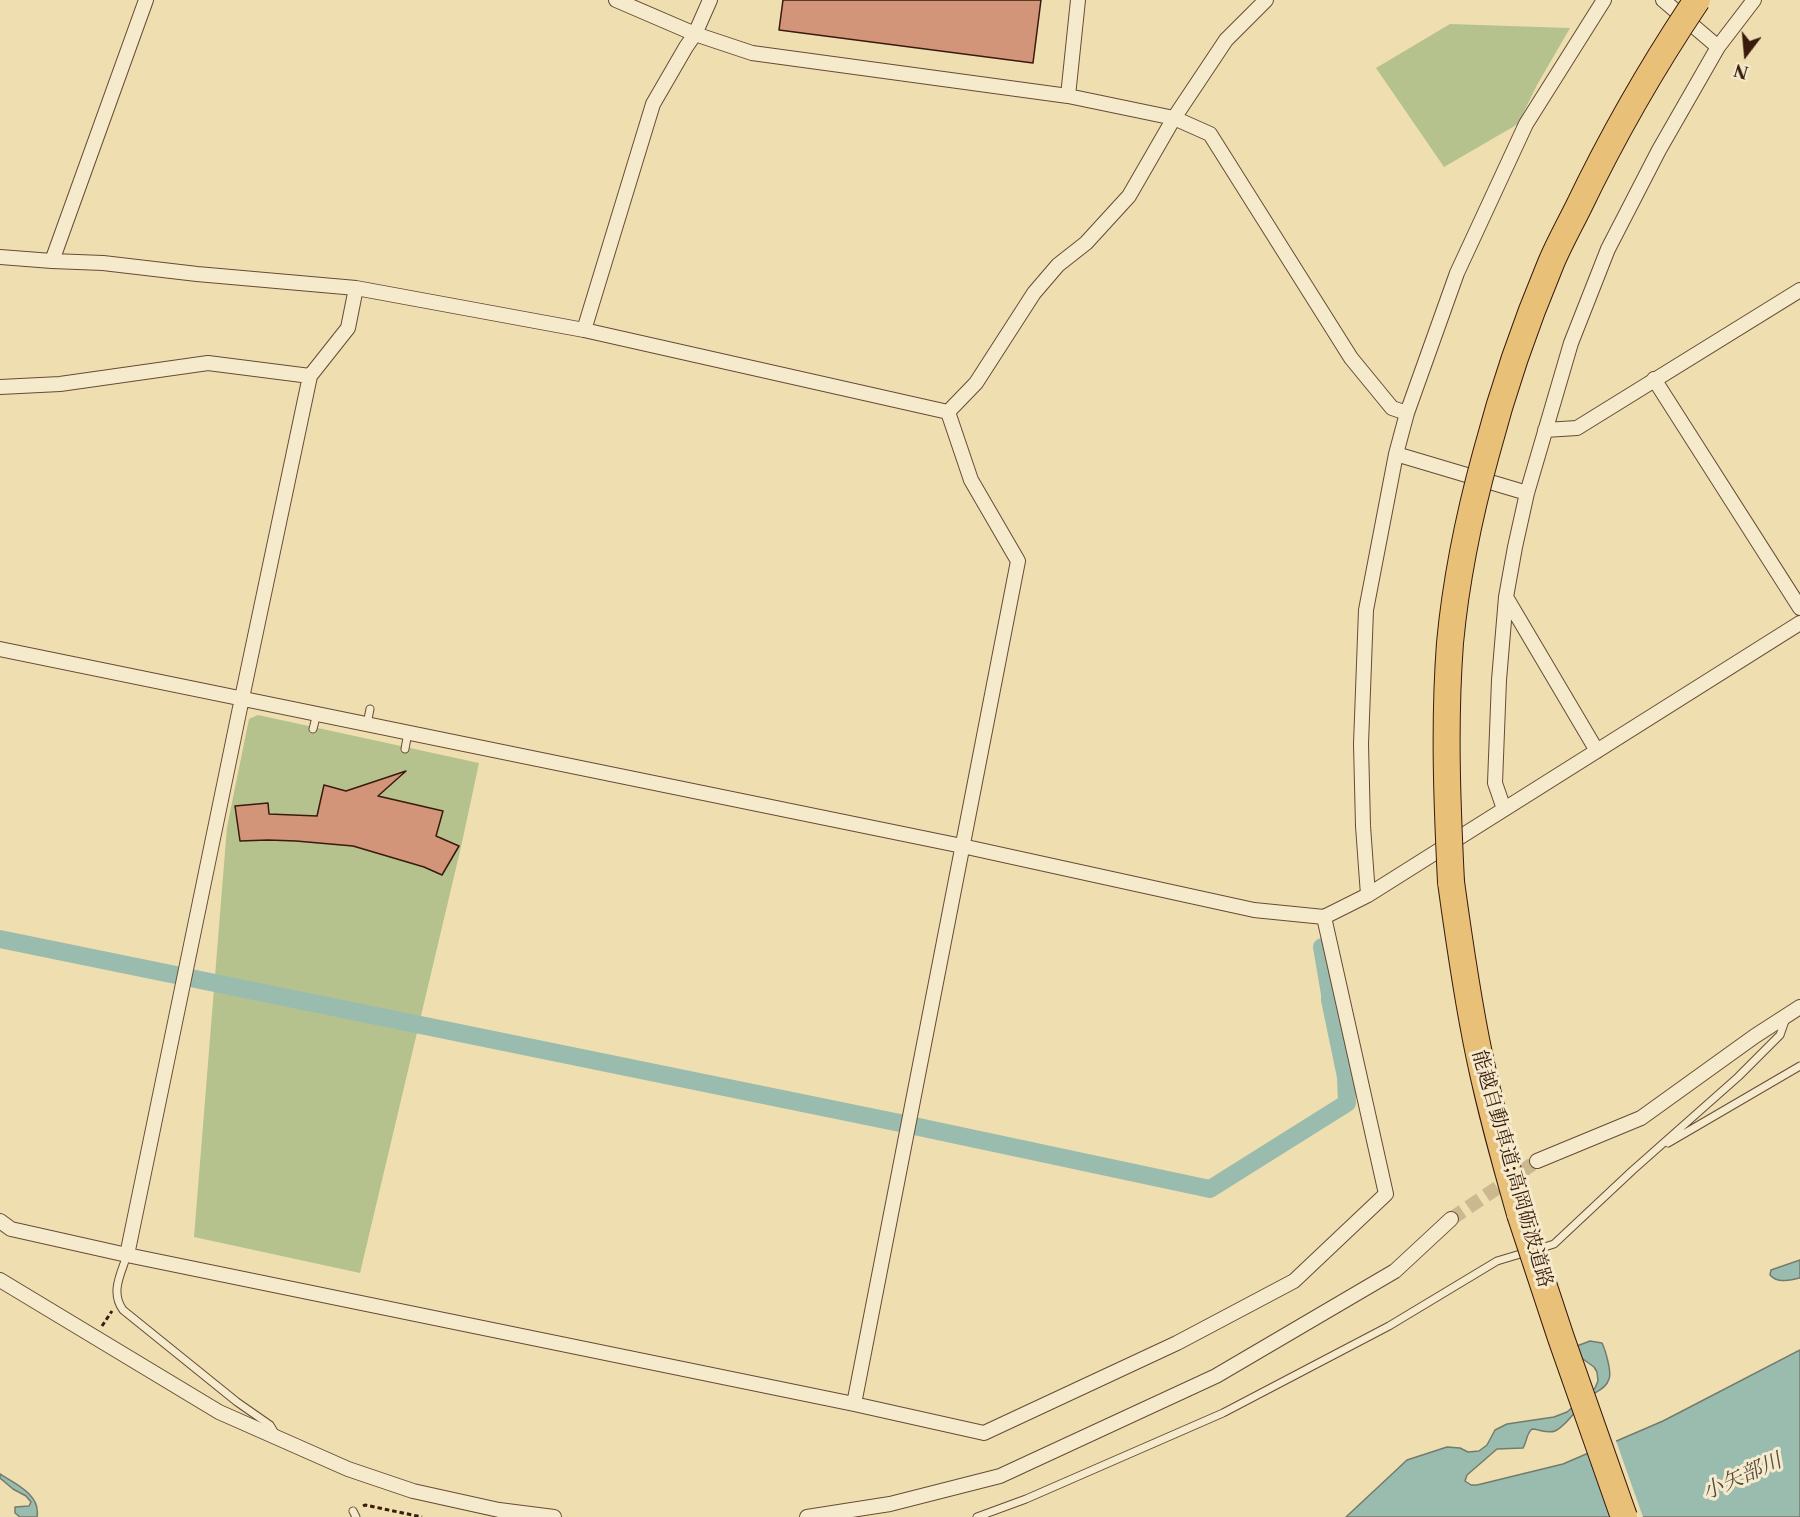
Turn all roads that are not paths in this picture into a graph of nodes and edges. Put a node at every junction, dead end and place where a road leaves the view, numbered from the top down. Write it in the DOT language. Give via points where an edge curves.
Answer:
graph roads {
  1 [pos="146,0"];
  2 [pos="616,0"];
  3 [pos="710,0"];
  4 [pos="1078,0"];
  5 [pos="1266,0"];
  6 [pos="1604,0"];
  7 [pos="1663,0"];
  8 [pos="1697,0"];
  9 [pos="1754,0"];
  10 [pos="695,34"];
  11 [pos="1718,47"];
  12 [pos="1068,96"];
  13 [pos="1174,118"];
  14 [pos="0,257"];
  15 [pos="52,261"];
  16 [pos="356,288"];
  17 [pos="1800,290"];
  18 [pos="584,330"];
  19 [pos="310,376"];
  20 [pos="1654,380"];
  21 [pos="0,387"];
  22 [pos="948,412"];
  23 [pos="1407,413"];
  24 [pos="1545,430"];
  25 [pos="1396,454"];
  26 [pos="1527,493"];
  27 [pos="1506,597"];
  28 [pos="1800,608"];
  29 [pos="1800,623"];
  30 [pos="0,649"];
  31 [pos="242,698"];
  32 [pos="370,710"];
  33 [pos="317,713"];
  34 [pos="367,724"];
  35 [pos="314,729"];
  36 [pos="408,732"];
  37 [pos="405,748"];
  38 [pos="1597,751"];
  39 [pos="1504,809"];
  40 [pos="962,846"];
  41 [pos="1368,895"];
  42 [pos="1324,917"];
  43 [pos="1800,1007"];
  44 [pos="1787,1016"];
  45 [pos="1800,1066"];
  46 [pos="1653,1152"];
  47 [pos="1537,1161"];
  48 [pos="1451,1219"];
  49 [pos="0,1221"];
  50 [pos="127,1256"];
  51 [pos="0,1280"];
  52 [pos="854,1404"];
  53 [pos="277,1437"];
  54 [pos="554,1517"];
  55 [pos="807,1517"];
  56 [pos="977,1517"];
  57 [pos="1624,1517"];
  1 -- 15 [label="street"];
  2 -- 10 [label="street"];
  3 -- 10 [label="street"];
  4 -- 12 [label="street"];
  5 -- 13 [label="street" via="1226,40"];
  6 -- 23 [label="street" via="1526,124 1457,273"];
  7 -- 11 [label="street"];
  8 -- 57 [label="highway, 能越自動車道;高岡砺波道路, bridge" via="1629,107 1588,186 1552,261 1522,338 1498,409 1460,564 1446,719 1451,882 1479,1056 1520,1214"];
  9 -- 11 [label="street"];
  10 -- 12 [label="street" via="752,53"];
  10 -- 18 [label="street" via="653,104"];
  11 -- 24 [label="street" via="1608,249 1571,343"];
  12 -- 13 [label="street"];
  13 -- 22 [label="street" via="1129,196 1034,293 976,383"];
  13 -- 23 [label="street" via="1210,134 1352,358 1392,408"];
  14 -- 15 [label="street"];
  15 -- 16 [label="street"];
  16 -- 18 [label="street"];
  16 -- 19 [label="street" via="348,328"];
  17 -- 20 [label="street"];
  18 -- 22 [label="street"];
  19 -- 21 [label="street" via="208,363 60,384"];
  19 -- 31 [label="street"];
  20 -- 24 [label="street" via="1577,428"];
  20 -- 28 [label="street"];
  22 -- 40 [label="street" via="971,480 1018,561"];
  23 -- 25 [label="street"];
  24 -- 26 [label="street"];
  25 -- 26 [label="street"];
  25 -- 41 [label="street" via="1366,610 1361,744"];
  26 -- 27 [label="street"];
  27 -- 38 [label="street"];
  27 -- 39 [label="street" via="1495,783"];
  29 -- 38 [label="street"];
  30 -- 31 [label="street"];
  31 -- 33 [label="street"];
  31 -- 50 [label="street"];
  32 -- 34 [label="lane"];
  33 -- 34 [label="street"];
  33 -- 35 [label="lane"];
  34 -- 36 [label="street"];
  36 -- 37 [label="lane"];
  36 -- 40 [label="street"];
  38 -- 39 [label="street"];
  39 -- 41 [label="street"];
  40 -- 42 [label="street" via="1254,910"];
  40 -- 52 [label="street"];
  41 -- 42 [label="street"];
  42 -- 52 [label="street" via="1386,1194 1294,1281 1177,1343 984,1432"];
  43 -- 44 [label="street"];
  44 -- 46 [label="lane" via="1780,1035"];
  44 -- 47 [label="street" via="1641,1118"];
  45 -- 46 [label="lane"];
  46 -- 56 [label="lane" via="1554,1244 1497,1260 1389,1326 1223,1413 1026,1500"];
  48 -- 55 [label="street" via="1395,1271 1216,1376 1000,1476 890,1504"];
  49 -- 50 [label="street" via="11,1229"];
  50 -- 52 [label="street"];
  50 -- 53 [label="lane" via="116,1289 123,1310 270,1425"];
  51 -- 53 [label="street" via="219,1412"];
  53 -- 54 [label="street" via="413,1491 499,1510"];
}
